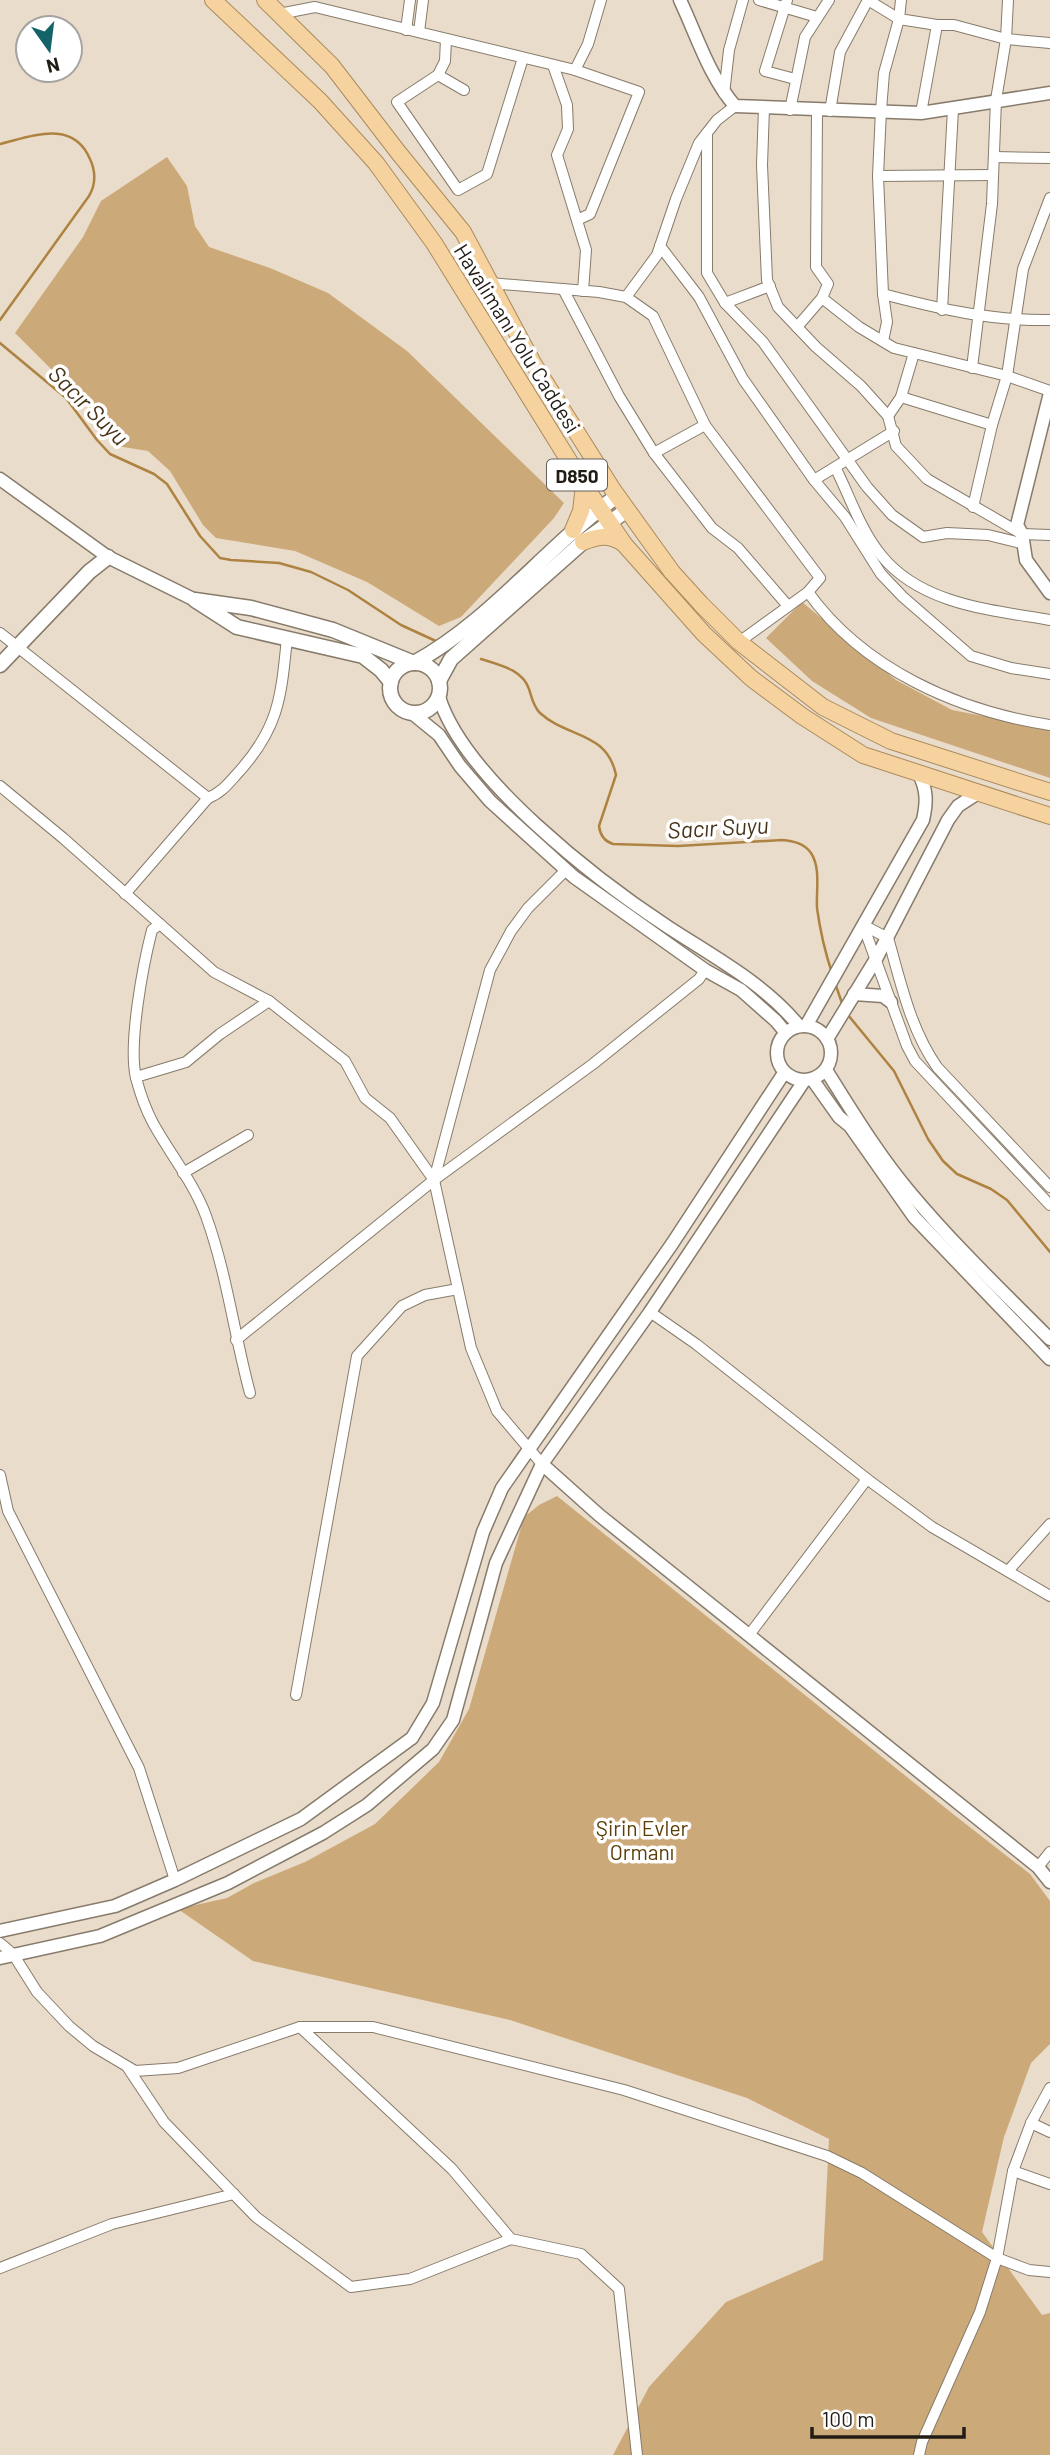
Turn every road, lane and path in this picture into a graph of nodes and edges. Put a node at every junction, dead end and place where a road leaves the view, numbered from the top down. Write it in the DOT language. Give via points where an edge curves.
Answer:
graph roads {
  1 [pos="213,0"];
  2 [pos="265,0"];
  3 [pos="410,0"];
  4 [pos="424,0"];
  5 [pos="601,0"];
  6 [pos="680,0"];
  7 [pos="743,0"];
  8 [pos="759,0"];
  9 [pos="829,0"];
  10 [pos="868,0"];
  11 [pos="901,0"];
  12 [pos="1008,0"];
  13 [pos="785,4"];
  14 [pos="878,4"];
  15 [pos="279,15"];
  16 [pos="817,18"];
  17 [pos="900,19"];
  18 [pos="937,25"];
  19 [pos="406,30"];
  20 [pos="419,32"];
  21 [pos="446,39"];
  22 [pos="1006,39"];
  23 [pos="1050,43"];
  24 [pos="523,58"];
  25 [pos="553,65"];
  26 [pos="576,70"];
  27 [pos="438,75"];
  28 [pos="796,79"];
  29 [pos="464,90"];
  30 [pos="724,93"];
  31 [pos="1050,93"];
  32 [pos="996,100"];
  33 [pos="735,107"];
  34 [pos="764,108"];
  35 [pos="953,109"];
  36 [pos="790,110"];
  37 [pos="881,110"];
  38 [pos="823,111"];
  39 [pos="921,113"];
  40 [pos="707,133"];
  41 [pos="994,157"];
  42 [pos="1050,158"];
  43 [pos="948,175"];
  44 [pos="993,175"];
  45 [pos="878,176"];
  46 [pos="1050,198"];
  47 [pos="577,220"];
  48 [pos="660,246"];
  49 [pos="490,284"];
  50 [pos="770,286"];
  51 [pos="563,289"];
  52 [pos="583,291"];
  53 [pos="883,294"];
  54 [pos="625,297"];
  55 [pos="822,298"];
  56 [pos="725,303"];
  57 [pos="942,310"];
  58 [pos="979,316"];
  59 [pos="1015,320"];
  60 [pos="1050,320"];
  61 [pos="797,327"];
  62 [pos="883,341"];
  63 [pos="914,353"];
  64 [pos="972,368"];
  65 [pos="1007,376"];
  66 [pos="1050,392"];
  67 [pos="901,397"];
  68 [pos="1048,410"];
  69 [pos="888,416"];
  70 [pos="705,425"];
  71 [pos="992,425"];
  72 [pos="894,431"];
  73 [pos="654,453"];
  74 [pos="848,460"];
  75 [pos="836,468"];
  76 [pos="0,479"];
  77 [pos="814,480"];
  78 [pos="584,485"];
  79 [pos="617,496"];
  80 [pos="973,507"];
  81 [pos="600,508"];
  82 [pos="627,510"];
  83 [pos="610,523"];
  84 [pos="1050,535"];
  85 [pos="578,536"];
  86 [pos="1022,538"];
  87 [pos="624,544"];
  88 [pos="108,557"];
  89 [pos="913,582"];
  90 [pos="1047,586"];
  91 [pos="808,592"];
  92 [pos="903,597"];
  93 [pos="195,600"];
  94 [pos="788,606"];
  95 [pos="1050,620"];
  96 [pos="0,633"];
  97 [pos="287,638"];
  98 [pos="739,642"];
  99 [pos="17,648"];
  100 [pos="414,663"];
  101 [pos="0,666"];
  102 [pos="1050,674"];
  103 [pos="439,681"];
  104 [pos="391,682"];
  105 [pos="439,697"];
  106 [pos="412,713"];
  107 [pos="1050,725"];
  108 [pos="919,774"];
  109 [pos="0,786"];
  110 [pos="1050,792"];
  111 [pos="978,793"];
  112 [pos="208,798"];
  113 [pos="1050,816"];
  114 [pos="566,870"];
  115 [pos="125,894"];
  116 [pos="160,924"];
  117 [pos="863,925"];
  118 [pos="888,938"];
  119 [pos="876,959"];
  120 [pos="705,970"];
  121 [pos="854,994"];
  122 [pos="269,1001"];
  123 [pos="891,1002"];
  124 [pos="803,1026"];
  125 [pos="786,1033"];
  126 [pos="827,1039"];
  127 [pos="826,1070"];
  128 [pos="785,1073"];
  129 [pos="136,1077"];
  130 [pos="808,1080"];
  131 [pos="248,1135"];
  132 [pos="183,1173"];
  133 [pos="434,1181"];
  134 [pos="1050,1187"];
  135 [pos="1050,1205"];
  136 [pos="458,1289"];
  137 [pos="650,1312"];
  138 [pos="1050,1339"];
  139 [pos="236,1340"];
  140 [pos="1050,1359"];
  141 [pos="250,1393"];
  142 [pos="529,1449"];
  143 [pos="542,1464"];
  144 [pos="0,1475"];
  145 [pos="867,1479"];
  146 [pos="1050,1524"];
  147 [pos="1008,1571"];
  148 [pos="1050,1596"];
  149 [pos="749,1635"];
  150 [pos="296,1695"];
  151 [pos="1050,1852"];
  152 [pos="1038,1867"];
  153 [pos="175,1880"];
  154 [pos="1050,1882"];
  155 [pos="0,1931"];
  156 [pos="0,1943"];
  157 [pos="7,1956"];
  158 [pos="300,2027"];
  159 [pos="128,2068"];
  160 [pos="1050,2088"];
  161 [pos="1031,2123"];
  162 [pos="1050,2132"];
  163 [pos="1013,2171"];
  164 [pos="1050,2184"];
  165 [pos="234,2194"];
  166 [pos="511,2239"];
  167 [pos="997,2258"];
  168 [pos="0,2268"];
  169 [pos="1050,2272"];
  170 [pos="637,2455"];
  171 [pos="919,2455"];
  1 -- 78 [label="highway, Havalimanı Yolu Caddesi / D850" via="320,101 376,163 434,243"];
  2 -- 15 [label="highway, Havalimanı Yolu Caddesi / D850"];
  3 -- 19 [label="street"];
  4 -- 20 [label="street"];
  5 -- 26 [label="street"];
  6 -- 30 [label="street"];
  7 -- 30 [label="street" via="729,50"];
  8 -- 13 [label="street"];
  9 -- 16 [label="street"];
  10 -- 14 [label="street"];
  10 -- 38 [label="street" via="840,52"];
  11 -- 17 [label="street"];
  12 -- 22 [label="street"];
  13 -- 16 [label="street"];
  13 -- 28 [label="street" via="765,71"];
  14 -- 17 [label="street"];
  15 -- 19 [label="street" via="315,7"];
  15 -- 49 [label="highway, Havalimanı Yolu Caddesi / D850" via="332,66 463,232"];
  16 -- 28 [label="street" via="805,37"];
  17 -- 18 [label="street"];
  17 -- 37 [label="street" via="884,73"];
  18 -- 22 [label="street"];
  18 -- 39 [label="street"];
  19 -- 20 [label="street"];
  20 -- 21 [label="street"];
  21 -- 24 [label="street"];
  21 -- 27 [label="street" via="445,61"];
  22 -- 23 [label="street"];
  22 -- 32 [label="street"];
  24 -- 25 [label="street"];
  24 -- 27 [label="street" via="488,174 458,190 397,102"];
  25 -- 26 [label="street"];
  25 -- 47 [label="street" via="568,106 568,129 557,155"];
  26 -- 47 [label="street" via="639,92 590,214"];
  27 -- 29 [label="street"];
  28 -- 36 [label="street"];
  30 -- 33 [label="street"];
  31 -- 32 [label="street"];
  32 -- 35 [label="street"];
  32 -- 41 [label="street"];
  33 -- 34 [label="street"];
  33 -- 40 [label="street"];
  34 -- 36 [label="street"];
  34 -- 50 [label="street" via="762,165"];
  35 -- 39 [label="street"];
  35 -- 43 [label="street"];
  36 -- 38 [label="street"];
  37 -- 38 [label="street"];
  37 -- 39 [label="street"];
  37 -- 45 [label="street"];
  38 -- 55 [label="street" via="816,267 828,284"];
  40 -- 48 [label="street" via="699,142"];
  40 -- 56 [label="street" via="707,274"];
  41 -- 42 [label="street"];
  41 -- 44 [label="street"];
  43 -- 44 [label="street"];
  43 -- 45 [label="street"];
  43 -- 57 [label="street"];
  44 -- 58 [label="street"];
  45 -- 53 [label="street"];
  46 -- 59 [label="street" via="1023,269"];
  47 -- 52 [label="street" via="586,250"];
  48 -- 54 [label="street"];
  48 -- 77 [label="street" via="699,298 743,379"];
  49 -- 51 [label="street"];
  49 -- 79 [label="highway, Havalimanı Yolu Caddesi / D850" via="533,363"];
  50 -- 56 [label="street"];
  50 -- 61 [label="street" via="778,307"];
  51 -- 52 [label="street"];
  51 -- 73 [label="street"];
  52 -- 54 [label="street"];
  53 -- 57 [label="street"];
  53 -- 62 [label="street" via="887,321"];
  54 -- 70 [label="street" via="653,316"];
  55 -- 61 [label="street"];
  55 -- 62 [label="street"];
  56 -- 74 [label="street" via="764,342"];
  57 -- 58 [label="street"];
  58 -- 59 [label="street"];
  58 -- 64 [label="street"];
  59 -- 60 [label="street"];
  59 -- 65 [label="street"];
  61 -- 69 [label="street"];
  62 -- 63 [label="street"];
  63 -- 64 [label="street"];
  63 -- 67 [label="street"];
  64 -- 65 [label="street"];
  65 -- 66 [label="street"];
  65 -- 71 [label="street"];
  66 -- 68 [label="street"];
  67 -- 69 [label="street"];
  67 -- 71 [label="street"];
  68 -- 86 [label="street" via="1017,525"];
  69 -- 72 [label="street"];
  70 -- 73 [label="street"];
  70 -- 91 [label="street" via="820,578"];
  71 -- 80 [label="street"];
  72 -- 74 [label="street"];
  72 -- 80 [label="street" via="896,446 928,479"];
  73 -- 94 [label="street" via="712,528 738,548"];
  74 -- 75 [label="street"];
  74 -- 86 [label="street" via="892,515 923,537 947,533"];
  75 -- 77 [label="street"];
  75 -- 89 [label="street" via="881,556"];
  76 -- 88 [label="street"];
  77 -- 92 [label="street"];
  78 -- 81 [label="highway, Havalimanı Yolu Caddesi / D850"];
  78 -- 85 [label="highway"];
  79 -- 81 [label="main road"];
  79 -- 82 [label="highway, Havalimanı Yolu Caddesi / D850"];
  80 -- 86 [label="street"];
  81 -- 83 [label="highway, Havalimanı Yolu Caddesi / D850"];
  81 -- 85 [label="main road"];
  82 -- 83 [label="main road"];
  82 -- 98 [label="highway, Havalimanı Yolu Caddesi / D850" via="672,572"];
  83 -- 85 [label="main road"];
  83 -- 87 [label="highway, Havalimanı Yolu Caddesi / D850"];
  84 -- 86 [label="street"];
  85 -- 87 [label="highway" via="613,537"];
  85 -- 100 [label="main road" via="456,638"];
  85 -- 103 [label="main road" via="451,659"];
  86 -- 90 [label="street" via="1026,560"];
  87 -- 108 [label="highway, Havalimanı Yolu Caddesi / D850" via="704,634 751,678 863,755"];
  88 -- 93 [label="street"];
  88 -- 99 [label="main road"];
  89 -- 92 [label="street"];
  89 -- 95 [label="street" via="942,598"];
  91 -- 94 [label="street"];
  91 -- 107 [label="street" via="824,614 891,671 960,702"];
  92 -- 102 [label="street" via="971,656"];
  93 -- 97 [label="main road" via="237,627"];
  93 -- 100 [label="main road" via="251,608 333,630"];
  94 -- 98 [label="street"];
  96 -- 99 [label="street"];
  97 -- 104 [label="main road" via="363,656"];
  97 -- 112 [label="street" via="272,726 256,753 218,794"];
  98 -- 110 [label="highway, Havalimanı Yolu Caddesi / D850" via="823,707 891,741"];
  99 -- 101 [label="main road"];
  99 -- 112 [label="street"];
  100 -- 103 [label="main road" via="430,668"];
  100 -- 104 [label="main road" via="399,669"];
  103 -- 105 [label="main road"];
  104 -- 106 [label="main road" via="397,705"];
  105 -- 106 [label="main road" via="428,710"];
  105 -- 124 [label="street" via="447,721 507,797 607,883 737,970"];
  106 -- 114 [label="street" via="439,735 490,801"];
  108 -- 111 [label="highway, Havalimanı Yolu Caddesi / D850"];
  108 -- 117 [label="street" via="926,787 923,820"];
  109 -- 115 [label="street"];
  111 -- 113 [label="highway, Havalimanı Yolu Caddesi / D850"];
  111 -- 118 [label="street" via="958,806 948,820"];
  112 -- 115 [label="street"];
  114 -- 120 [label="street"];
  114 -- 133 [label="street" via="528,908 490,970"];
  115 -- 116 [label="street"];
  116 -- 122 [label="street" via="214,972"];
  116 -- 129 [label="street" via="152,930 143,964"];
  117 -- 118 [label="street"];
  117 -- 119 [label="street"];
  117 -- 124 [label="street"];
  118 -- 119 [label="street"];
  118 -- 134 [label="street" via="923,1047"];
  119 -- 121 [label="street"];
  119 -- 123 [label="street"];
  120 -- 125 [label="street" via="741,990"];
  120 -- 133 [label="street" via="593,1064"];
  121 -- 123 [label="street" via="883,996"];
  121 -- 126 [label="street"];
  122 -- 129 [label="street" via="186,1062"];
  122 -- 133 [label="street" via="345,1061 365,1098 390,1118"];
  123 -- 135 [label="street" via="915,1061"];
  124 -- 125 [label="street"];
  124 -- 126 [label="street"];
  125 -- 128 [label="street" via="777,1048 779,1066"];
  126 -- 127 [label="street" via="831,1055"];
  127 -- 130 [label="street"];
  127 -- 138 [label="street" via="908,1190"];
  128 -- 130 [label="street"];
  128 -- 142 [label="street"];
  129 -- 132 [label="street" via="152,1121"];
  130 -- 137 [label="street"];
  130 -- 140 [label="street" via="850,1126 914,1217"];
  131 -- 132 [label="street"];
  132 -- 139 [label="street" via="206,1214 229,1292"];
  133 -- 136 [label="street"];
  133 -- 139 [label="street"];
  136 -- 142 [label="street" via="471,1348 497,1411"];
  136 -- 150 [label="street" via="425,1295 402,1306 357,1356"];
  137 -- 143 [label="street"];
  137 -- 145 [label="street"];
  139 -- 141 [label="street"];
  142 -- 143 [label="street"];
  142 -- 153 [label="street" via="502,1488 483,1532 433,1703 412,1738 301,1819"];
  143 -- 149 [label="street" via="599,1516"];
  143 -- 157 [label="street" via="496,1563 453,1720 433,1749 394,1785 323,1833 228,1883 100,1937"];
  144 -- 153 [label="street" via="8,1511 139,1768"];
  145 -- 147 [label="street" via="932,1527"];
  145 -- 149 [label="street"];
  146 -- 147 [label="street"];
  147 -- 148 [label="street"];
  149 -- 152 [label="street"];
  151 -- 152 [label="street"];
  152 -- 154 [label="street"];
  153 -- 155 [label="street" via="115,1906"];
  156 -- 157 [label="street"];
  157 -- 159 [label="street" via="69,2026"];
  158 -- 159 [label="street" via="178,2068"];
  158 -- 166 [label="street" via="452,2169"];
  158 -- 167 [label="street" via="373,2026 624,2090 827,2155"];
  159 -- 165 [label="street" via="164,2122"];
  160 -- 161 [label="street"];
  161 -- 162 [label="street"];
  161 -- 163 [label="street"];
  163 -- 164 [label="street"];
  163 -- 167 [label="street"];
  165 -- 166 [label="street" via="256,2217 351,2287 410,2279"];
  165 -- 168 [label="street" via="113,2224"];
  166 -- 170 [label="street" via="581,2254 619,2289"];
  167 -- 169 [label="street"];
  167 -- 171 [label="street" via="980,2312"];
}
